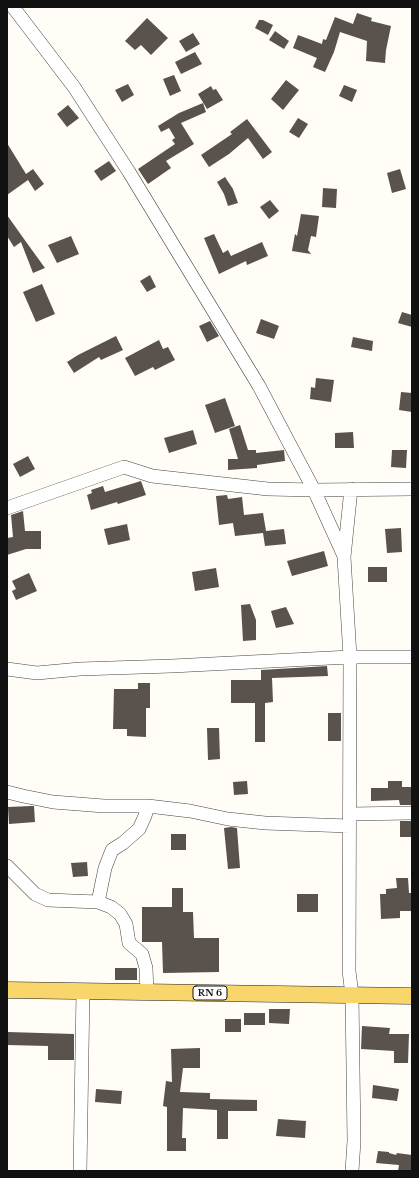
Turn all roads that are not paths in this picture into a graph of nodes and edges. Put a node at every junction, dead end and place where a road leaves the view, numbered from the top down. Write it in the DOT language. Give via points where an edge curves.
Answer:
graph roads {
  1 [pos="13,7"];
  2 [pos="351,489"];
  3 [pos="412,489"];
  4 [pos="314,490"];
  5 [pos="7,508"];
  6 [pos="344,557"];
  7 [pos="350,657"];
  8 [pos="412,657"];
  9 [pos="7,669"];
  10 [pos="7,792"];
  11 [pos="148,806"];
  12 [pos="412,813"];
  13 [pos="350,820"];
  14 [pos="7,866"];
  15 [pos="98,902"];
  16 [pos="7,990"];
  17 [pos="83,991"];
  18 [pos="147,992"];
  19 [pos="352,995"];
  20 [pos="412,996"];
  21 [pos="80,1171"];
  22 [pos="352,1171"];
  1 -- 4 [label="street" via="74,86 129,172 259,386"];
  2 -- 3 [label="street"];
  2 -- 4 [label="street"];
  2 -- 6 [label="street"];
  4 -- 5 [label="street" via="216,484 152,476 124,467"];
  4 -- 6 [label="street"];
  6 -- 7 [label="street"];
  7 -- 8 [label="street"];
  7 -- 9 [label="street" via="37,673"];
  7 -- 13 [label="street"];
  10 -- 11 [label="street" via="54,802"];
  11 -- 13 [label="street" via="265,823"];
  11 -- 15 [label="street" via="139,829 112,850 105,868"];
  12 -- 13 [label="street"];
  13 -- 19 [label="street" via="349,971"];
  14 -- 15 [label="street" via="35,894 48,900"];
  15 -- 18 [label="street" via="120,914 126,924 129,943 142,954 146,968"];
  16 -- 17 [label="main road, RN 6"];
  17 -- 18 [label="main road, RN 6"];
  17 -- 21 [label="street"];
  18 -- 19 [label="main road, RN 6"];
  19 -- 20 [label="main road, RN 6"];
  19 -- 22 [label="street"];
}
